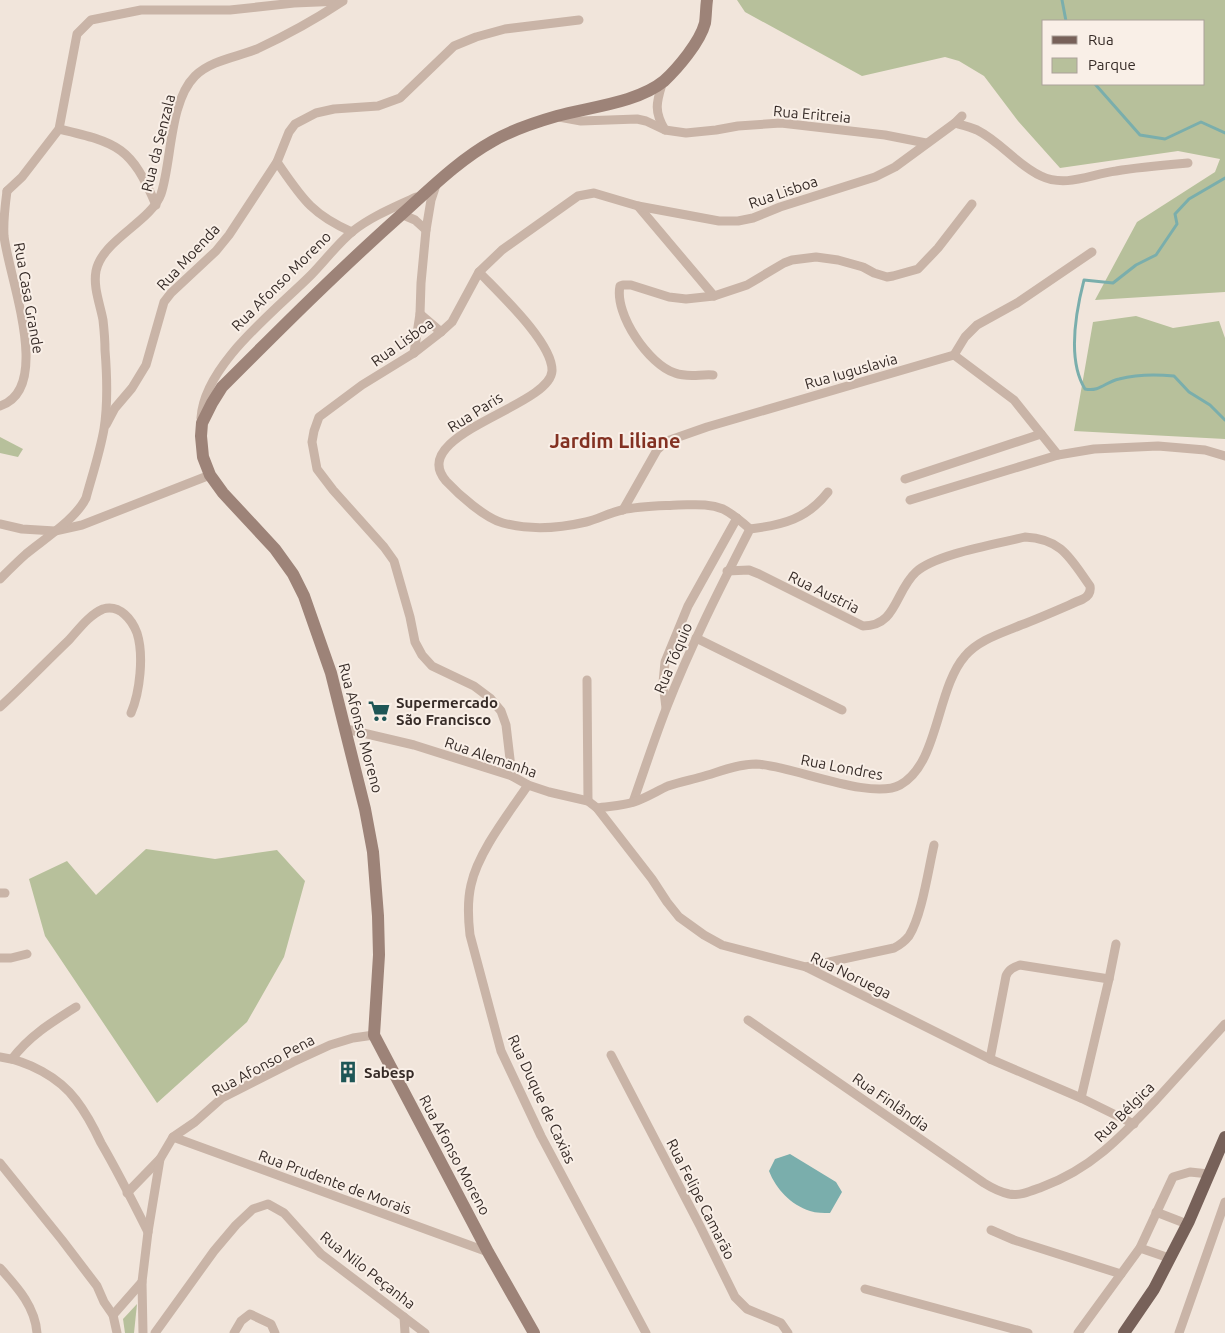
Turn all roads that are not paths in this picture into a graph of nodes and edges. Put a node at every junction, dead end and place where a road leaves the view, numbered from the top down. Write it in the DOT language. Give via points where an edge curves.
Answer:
graph roads {
  1 [pos="346,0"];
  2 [pos="707,0"];
  3 [pos="579,20"];
  4 [pos="663,81"];
  5 [pos="556,116"];
  6 [pos="59,129"];
  7 [pos="665,130"];
  8 [pos="926,143"];
  9 [pos="277,162"];
  10 [pos="1188,162"];
  11 [pos="437,182"];
  12 [pos="3,188"];
  13 [pos="426,192"];
  14 [pos="972,204"];
  15 [pos="156,205"];
  16 [pos="638,206"];
  17 [pos="401,214"];
  18 [pos="426,230"];
  19 [pos="352,232"];
  20 [pos="1092,252"];
  21 [pos="480,272"];
  22 [pos="714,296"];
  23 [pos="420,314"];
  24 [pos="441,332"];
  25 [pos="414,352"];
  26 [pos="954,355"];
  27 [pos="713,375"];
  28 [pos="0,406"];
  29 [pos="202,429"];
  30 [pos="104,430"];
  31 [pos="1041,434"];
  32 [pos="1058,455"];
  33 [pos="1225,456"];
  34 [pos="210,475"];
  35 [pos="905,479"];
  36 [pos="828,492"];
  37 [pos="910,500"];
  38 [pos="623,510"];
  39 [pos="737,518"];
  40 [pos="0,524"];
  41 [pos="750,529"];
  42 [pos="55,531"];
  43 [pos="727,571"];
  44 [pos="0,578"];
  45 [pos="1083,599"];
  46 [pos="696,638"];
  47 [pos="587,680"];
  48 [pos="0,707"];
  49 [pos="666,709"];
  50 [pos="842,710"];
  51 [pos="131,713"];
  52 [pos="346,729"];
  53 [pos="512,776"];
  54 [pos="528,785"];
  55 [pos="588,800"];
  56 [pos="634,802"];
  57 [pos="597,808"];
  58 [pos="934,846"];
  59 [pos="1116,944"];
  60 [pos="27,954"];
  61 [pos="0,958"];
  62 [pos="806,967"];
  63 [pos="1109,979"];
  64 [pos="76,1007"];
  65 [pos="748,1020"];
  66 [pos="1225,1024"];
  67 [pos="374,1035"];
  68 [pos="610,1055"];
  69 [pos="0,1057"];
  70 [pos="12,1059"];
  71 [pos="990,1060"];
  72 [pos="1081,1098"];
  73 [pos="1134,1124"];
  74 [pos="173,1137"];
  75 [pos="1225,1137"];
  76 [pos="160,1159"];
  77 [pos="0,1162"];
  78 [pos="1210,1174"];
  79 [pos="127,1193"];
  80 [pos="1023,1194"];
  81 [pos="1225,1202"];
  82 [pos="1156,1212"];
  83 [pos="1187,1224"];
  84 [pos="991,1230"];
  85 [pos="148,1232"];
  86 [pos="1140,1248"];
  87 [pos="488,1252"];
  88 [pos="1170,1258"];
  89 [pos="0,1268"];
  90 [pos="1121,1274"];
  91 [pos="142,1282"];
  92 [pos="865,1289"];
  93 [pos="113,1315"];
  94 [pos="404,1317"];
  95 [pos="37,1333"];
  96 [pos="116,1333"];
  97 [pos="142,1333"];
  98 [pos="155,1333"];
  99 [pos="234,1333"];
  100 [pos="275,1333"];
  101 [pos="404,1333"];
  102 [pos="425,1333"];
  103 [pos="534,1333"];
  104 [pos="646,1333"];
  105 [pos="788,1333"];
  106 [pos="1028,1333"];
  107 [pos="1078,1333"];
  108 [pos="1124,1333"];
  109 [pos="1179,1333"];
  1 -- 6 [label="street" via="230,10 141,10 91,20 77,34"];
  1 -- 15 [label="street, Rua da Senzala" via="257,49 206,68 195,76 184,93 175,120"];
  2 -- 4 [label="main road, Rua Afonso Moreno" via="705,22 699,37"];
  3 -- 9 [label="street, Rua Moenda" via="504,29 454,46 400,98 378,106 316,112 295,124"];
  4 -- 5 [label="main road, Rua Afonso Moreno" via="619,102"];
  4 -- 7 [label="street" via="657,114"];
  5 -- 7 [label="street, Rua Afonso Moreno" via="581,120 636,119"];
  5 -- 11 [label="main road, Rua Afonso Moreno" via="493,141"];
  6 -- 12 [label="street" via="22,176"];
  6 -- 15 [label="street" via="117,147 139,169"];
  7 -- 8 [label="street, Rua Eritreia" via="697,133 781,123 885,134"];
  8 -- 10 [label="street, Rua Lisboa" via="958,119 993,140 1026,168 1056,182"];
  8 -- 16 [label="street, Rua Lisboa" via="895,167 875,177 753,218 719,221"];
  9 -- 19 [label="street" via="315,212"];
  9 -- 30 [label="street, Rua Moenda" via="216,251 164,302 146,365 115,408"];
  11 -- 13 [label="main road, Rua Afonso Moreno"];
  11 -- 18 [label="street"];
  12 -- 28 [label="street, Rua Casa Grande" via="4,236 24,334 26,373 16,397"];
  13 -- 17 [label="main road, Rua Afonso Moreno"];
  13 -- 19 [label="street, Rua Afonso Moreno" via="374,217"];
  14 -- 22 [label="street" via="918,269 886,276 826,257 804,258 784,263 747,286"];
  15 -- 30 [label="street, Rua da Senzala" via="102,257 96,270 105,351"];
  16 -- 21 [label="street, Rua Lisboa" via="594,193 578,196 502,250"];
  16 -- 22 [label="street"];
  17 -- 18 [label="street"];
  17 -- 29 [label="main road, Rua Afonso Moreno" via="222,387 202,423"];
  18 -- 23 [label="street"];
  19 -- 29 [label="street, Rua Afonso Moreno" via="232,354 212,383 203,406"];
  20 -- 26 [label="street" via="1018,303 976,325"];
  21 -- 24 [label="street, Rua Lisboa" via="452,322"];
  21 -- 38 [label="street, Rua Paris" via="526,322 545,349 552,370 544,386 448,446 440,455 441,473 488,517 503,523 550,527 571,525"];
  22 -- 27 [label="street" via="697,299 669,297 626,285 619,289 621,309 628,326 658,362 674,373"];
  23 -- 24 [label="street"];
  23 -- 25 [label="street"];
  24 -- 25 [label="street, Rua Lisboa"];
  25 -- 53 [label="street, Rua Lisboa" via="362,385 319,418 312,442 313,454 317,469 394,561 415,642 422,655 432,666 474,686 501,711"];
  26 -- 31 [label="street" via="1014,400"];
  26 -- 38 [label="street, Rua Iuguslavia" via="667,441 657,450"];
  29 -- 34 [label="main road, Rua Afonso Moreno" via="203,457"];
  30 -- 42 [label="street, Rua da Senzala" via="86,498 82,506"];
  31 -- 32 [label="street"];
  31 -- 35 [label="street"];
  32 -- 33 [label="street" via="1094,449 1158,446 1205,450"];
  32 -- 37 [label="street"];
  34 -- 42 [label="street" via="82,525"];
  34 -- 52 [label="main road, Rua Afonso Moreno" via="293,574 331,673"];
  36 -- 41 [label="street" via="819,503 791,521"];
  38 -- 39 [label="street" via="702,505 724,510"];
  39 -- 41 [label="street"];
  39 -- 49 [label="street" via="688,606 665,662"];
  40 -- 42 [label="street"];
  41 -- 43 [label="street, Rua Tóquio"];
  42 -- 44 [label="street, Rua da Senzala"];
  43 -- 45 [label="street, Rua Austria" via="749,570 863,626 872,626 890,614 914,573 932,562 1025,537 1049,542 1070,557 1090,586 1089,595"];
  43 -- 46 [label="street, Rua Tóquio"];
  45 -- 56 [label="street, Rua Londres" via="990,638 966,654 944,696 920,764 898,786 886,790 870,788 754,764 670,786"];
  46 -- 49 [label="street, Rua Tóquio"];
  46 -- 50 [label="street"];
  47 -- 55 [label="street"];
  48 -- 51 [label="street" via="85,622 104,609 110,609 128,616 140,642 139,676"];
  49 -- 56 [label="street, Rua Tóquio"];
  52 -- 53 [label="street, Rua Alemanha" via="414,745"];
  52 -- 67 [label="main road, Rua Afonso Moreno" via="365,809 373,861 379,955"];
  53 -- 54 [label="street, Rua Alemanha"];
  54 -- 55 [label="street, Rua Alemanha"];
  54 -- 104 [label="street, Rua Duque de Caxias" via="497,829 472,882 468,916 470,935 501,1051 541,1136"];
  55 -- 57 [label="street, Rua Alemanha"];
  56 -- 57 [label="street, Rua Londres"];
  57 -- 62 [label="street, Rua Noruega" via="679,917 722,945"];
  58 -- 62 [label="street" via="916,920 904,942 894,948"];
  59 -- 63 [label="street"];
  60 -- 61 [label="street"];
  62 -- 71 [label="street, Rua Noruega"];
  63 -- 71 [label="street" via="1020,965 1014,967 1006,976"];
  63 -- 72 [label="street"];
  64 -- 70 [label="street" via="45,1026"];
  65 -- 80 [label="street, Rua Finlândia" via="984,1184 1009,1194"];
  66 -- 73 [label="street, Rua Bélgica"];
  67 -- 74 [label="street, Rua Afonso Pena" via="330,1045 285,1066 222,1098"];
  67 -- 87 [label="main road, Rua Afonso Moreno"];
  68 -- 105 [label="street, Rua Felipe Camarão" via="735,1296 747,1309 781,1323"];
  69 -- 70 [label="street"];
  70 -- 79 [label="street" via="51,1077 75,1099"];
  71 -- 72 [label="street, Rua Noruega"];
  72 -- 73 [label="street, Rua Noruega"];
  73 -- 80 [label="street, Rua Bélgica" via="1091,1162"];
  74 -- 76 [label="street"];
  74 -- 87 [label="street, Rua Prudente de Morais"];
  75 -- 78 [label="main road"];
  76 -- 79 [label="street"];
  76 -- 85 [label="street"];
  77 -- 93 [label="street" via="83,1267"];
  78 -- 82 [label="street" via="1190,1172 1173,1177"];
  78 -- 83 [label="main road"];
  79 -- 85 [label="street"];
  81 -- 109 [label="street"];
  82 -- 83 [label="street"];
  82 -- 86 [label="street"];
  83 -- 88 [label="main road"];
  84 -- 90 [label="street"];
  85 -- 91 [label="street"];
  86 -- 88 [label="street"];
  86 -- 90 [label="street"];
  87 -- 103 [label="main road, Rua Afonso Moreno"];
  88 -- 108 [label="main road" via="1154,1289"];
  89 -- 95 [label="street" via="22,1294"];
  90 -- 107 [label="street"];
  91 -- 93 [label="street"];
  91 -- 97 [label="street"];
  92 -- 106 [label="street"];
  93 -- 96 [label="street"];
  94 -- 98 [label="street, Rua Nilo Peçanha" via="321,1254 284,1213 268,1204 253,1209 236,1225"];
  94 -- 101 [label="street"];
  94 -- 102 [label="street, Rua Nilo Peçanha"];
  99 -- 100 [label="street" via="250,1314 271,1324"];
}
